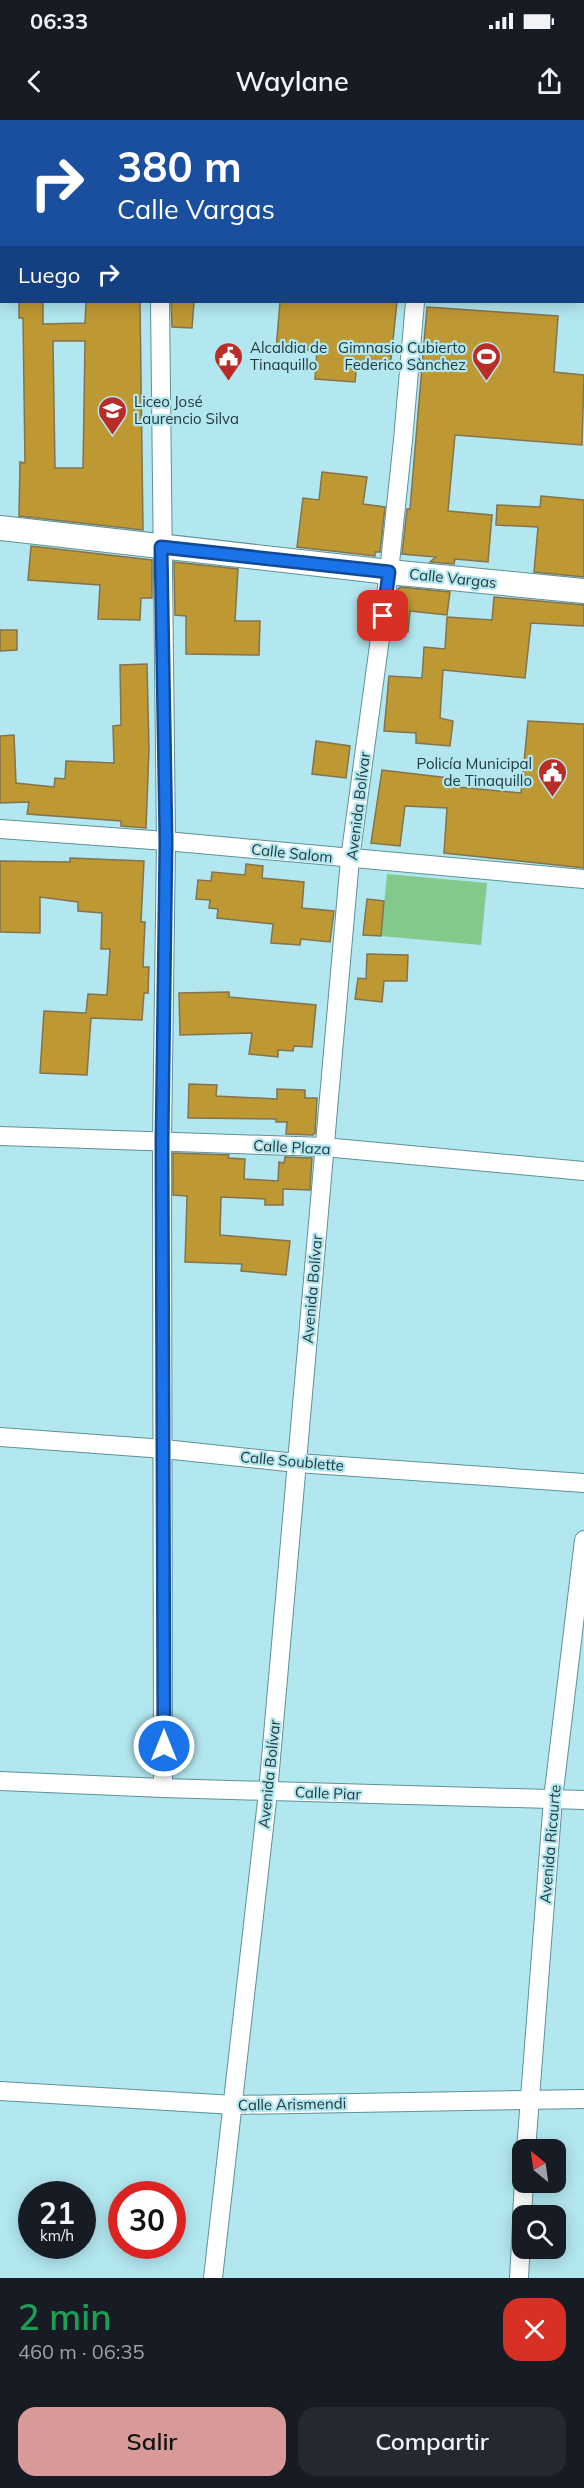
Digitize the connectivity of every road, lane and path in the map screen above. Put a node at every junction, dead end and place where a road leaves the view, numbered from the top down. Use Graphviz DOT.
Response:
graph roads {
  1 [pos="160,303"];
  2 [pos="415,303"];
  3 [pos="0,528"];
  4 [pos="161,547"];
  5 [pos="389,572"];
  6 [pos="584,591"];
  7 [pos="0,829"];
  8 [pos="166,841"];
  9 [pos="350,859"];
  10 [pos="584,879"];
  11 [pos="0,1136"];
  12 [pos="162,1142"];
  13 [pos="324,1148"];
  14 [pos="584,1171"];
  15 [pos="0,1437"];
  16 [pos="164,1449"];
  17 [pos="297,1463"];
  18 [pos="584,1483"];
  19 [pos="584,1540"];
  20 [pos="0,1781"];
  21 [pos="164,1788"];
  22 [pos="268,1792"];
  23 [pos="553,1799"];
  24 [pos="584,1800"];
  25 [pos="0,2091"];
  26 [pos="584,2099"];
  27 [pos="529,2100"];
  28 [pos="234,2105"];
  29 [pos="527,2139"];
  30 [pos="520,2259"];
  31 [pos="213,2278"];
  32 [pos="519,2278"];
  1 -- 4 [label="street"];
  2 -- 5 [label="street, Avenida Bolívar"];
  3 -- 4 [label="street, Calle Vargas"];
  4 -- 5 [label="street, Calle Vargas"];
  4 -- 8 [label="street"];
  5 -- 6 [label="street, Calle Vargas"];
  5 -- 9 [label="street, Avenida Bolívar"];
  7 -- 8 [label="street, Calle Salom"];
  8 -- 9 [label="street, Calle Salom"];
  8 -- 12 [label="street"];
  9 -- 10 [label="street, Calle Salom"];
  9 -- 13 [label="street, Avenida Bolívar"];
  11 -- 12 [label="street, Calle Plaza"];
  12 -- 13 [label="street, Calle Plaza"];
  12 -- 16 [label="street"];
  13 -- 14 [label="street, Calle Plaza"];
  13 -- 17 [label="street, Avenida Bolívar"];
  15 -- 16 [label="street, Calle Soublette"];
  16 -- 17 [label="street, Calle Soublette"];
  16 -- 21 [label="street"];
  17 -- 18 [label="street, Calle Soublette"];
  17 -- 22 [label="street, Avenida Bolívar"];
  19 -- 23 [label="street, Avenida Ricaurte"];
  20 -- 21 [label="street, Calle Piar"];
  21 -- 22 [label="street, Calle Piar"];
  22 -- 23 [label="street, Calle Piar"];
  22 -- 28 [label="street, Avenida Bolívar"];
  23 -- 24 [label="street, Calle Piar"];
  23 -- 27 [label="street, Avenida Ricaurte"];
  25 -- 28 [label="street, Calle Arismendi"];
  26 -- 27 [label="street, Calle Arismendi"];
  27 -- 28 [label="street, Calle Arismendi"];
  27 -- 29 [label="street, Avenida Ricaurte"];
  28 -- 31 [label="street, Avenida Bolívar"];
  30 -- 32 [label="street"];
}
